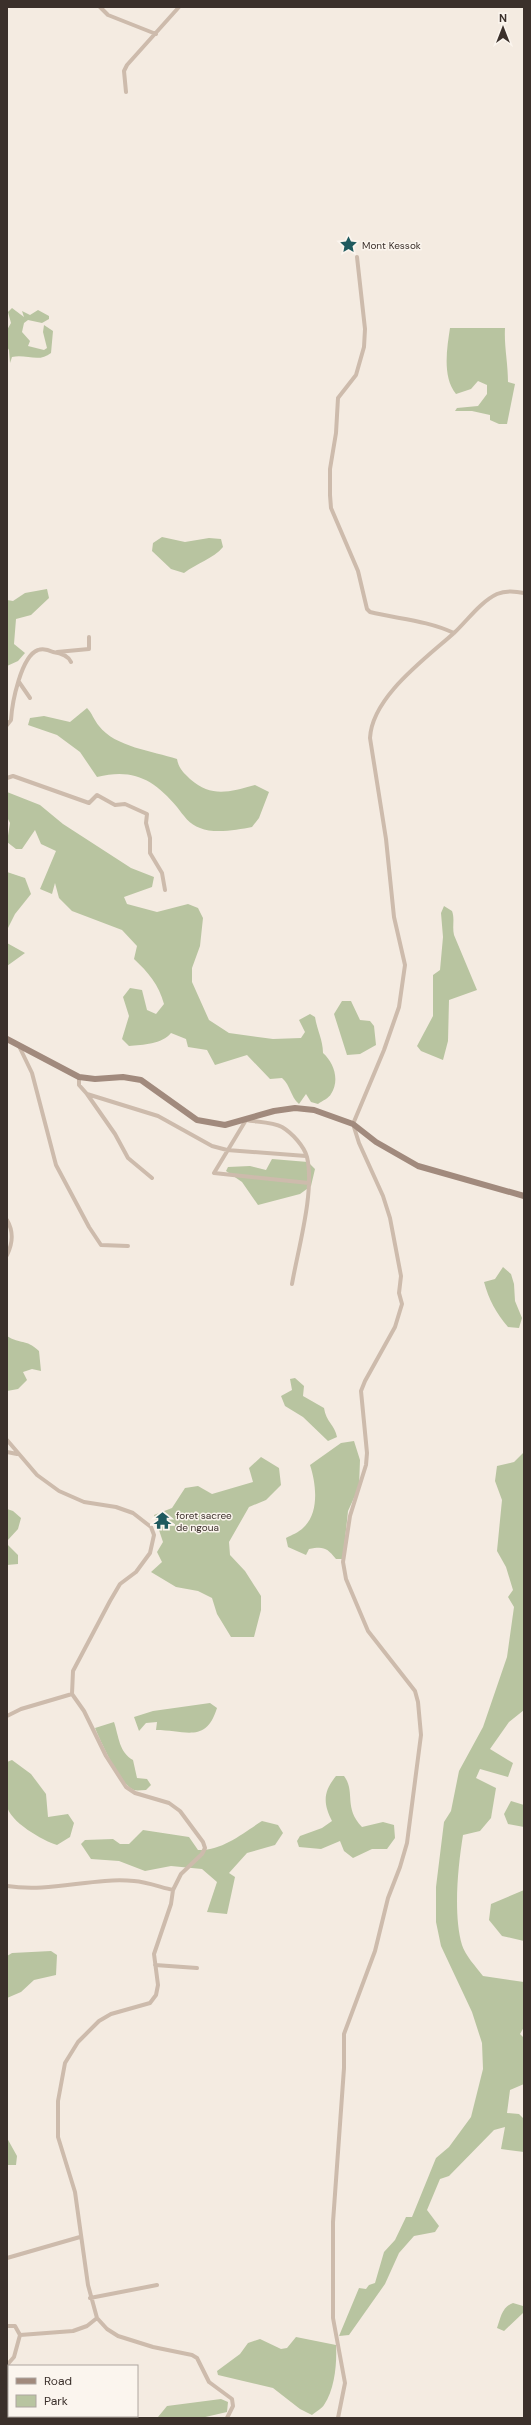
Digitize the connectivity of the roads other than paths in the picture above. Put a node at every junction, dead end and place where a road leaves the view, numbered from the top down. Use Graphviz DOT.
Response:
graph roads {
  1 [pos="100,7"];
  2 [pos="179,7"];
  3 [pos="156,34"];
  4 [pos="126,92"];
  5 [pos="357,257"];
  6 [pos="524,592"];
  7 [pos="454,633"];
  8 [pos="89,637"];
  9 [pos="55,652"];
  10 [pos="71,662"];
  11 [pos="19,682"];
  12 [pos="30,698"];
  13 [pos="7,725"];
  14 [pos="7,778"];
  15 [pos="165,890"];
  16 [pos="7,1039"];
  17 [pos="18,1044"];
  18 [pos="79,1077"];
  19 [pos="87,1094"];
  20 [pos="246,1120"];
  21 [pos="353,1124"];
  22 [pos="228,1150"];
  23 [pos="306,1156"];
  24 [pos="152,1178"];
  25 [pos="309,1183"];
  26 [pos="524,1196"];
  27 [pos="7,1220"];
  28 [pos="128,1246"];
  29 [pos="7,1255"];
  30 [pos="292,1284"];
  31 [pos="7,1440"];
  32 [pos="7,1452"];
  33 [pos="17,1454"];
  34 [pos="72,1694"];
  35 [pos="7,1716"];
  36 [pos="7,1886"];
  37 [pos="173,1890"];
  38 [pos="155,1965"];
  39 [pos="197,1968"];
  40 [pos="80,2237"];
  41 [pos="7,2258"];
  42 [pos="157,2285"];
  43 [pos="90,2298"];
  44 [pos="97,2318"];
  45 [pos="7,2326"];
  46 [pos="20,2334"];
  47 [pos="7,2365"];
  48 [pos="227,2418"];
  49 [pos="338,2418"];
  1 -- 3 [label="street"];
  2 -- 3 [label="street"];
  3 -- 4 [label="street"];
  5 -- 7 [label="street"];
  6 -- 7 [label="street"];
  7 -- 21 [label="street"];
  8 -- 9 [label="street"];
  9 -- 10 [label="street"];
  9 -- 11 [label="street"];
  11 -- 12 [label="street"];
  11 -- 13 [label="street"];
  14 -- 15 [label="street"];
  16 -- 17 [label="main road"];
  17 -- 18 [label="main road"];
  17 -- 28 [label="street"];
  18 -- 19 [label="street"];
  18 -- 20 [label="main road"];
  19 -- 22 [label="street"];
  19 -- 24 [label="street"];
  20 -- 21 [label="main road"];
  20 -- 22 [label="street"];
  20 -- 23 [label="street"];
  21 -- 26 [label="main road"];
  21 -- 49 [label="street"];
  22 -- 23 [label="street"];
  22 -- 25 [label="street"];
  23 -- 25 [label="street"];
  25 -- 30 [label="street"];
  27 -- 29 [label="street"];
  31 -- 33 [label="street"];
  32 -- 33 [label="street"];
  33 -- 34 [label="street"];
  34 -- 35 [label="street"];
  34 -- 37 [label="street"];
  36 -- 37 [label="street"];
  37 -- 38 [label="street"];
  38 -- 39 [label="street"];
  38 -- 40 [label="street"];
  40 -- 41 [label="street"];
  40 -- 43 [label="street"];
  42 -- 43 [label="street"];
  43 -- 44 [label="street"];
  44 -- 46 [label="street"];
  44 -- 48 [label="street"];
  45 -- 46 [label="street"];
  46 -- 47 [label="street"];
}
